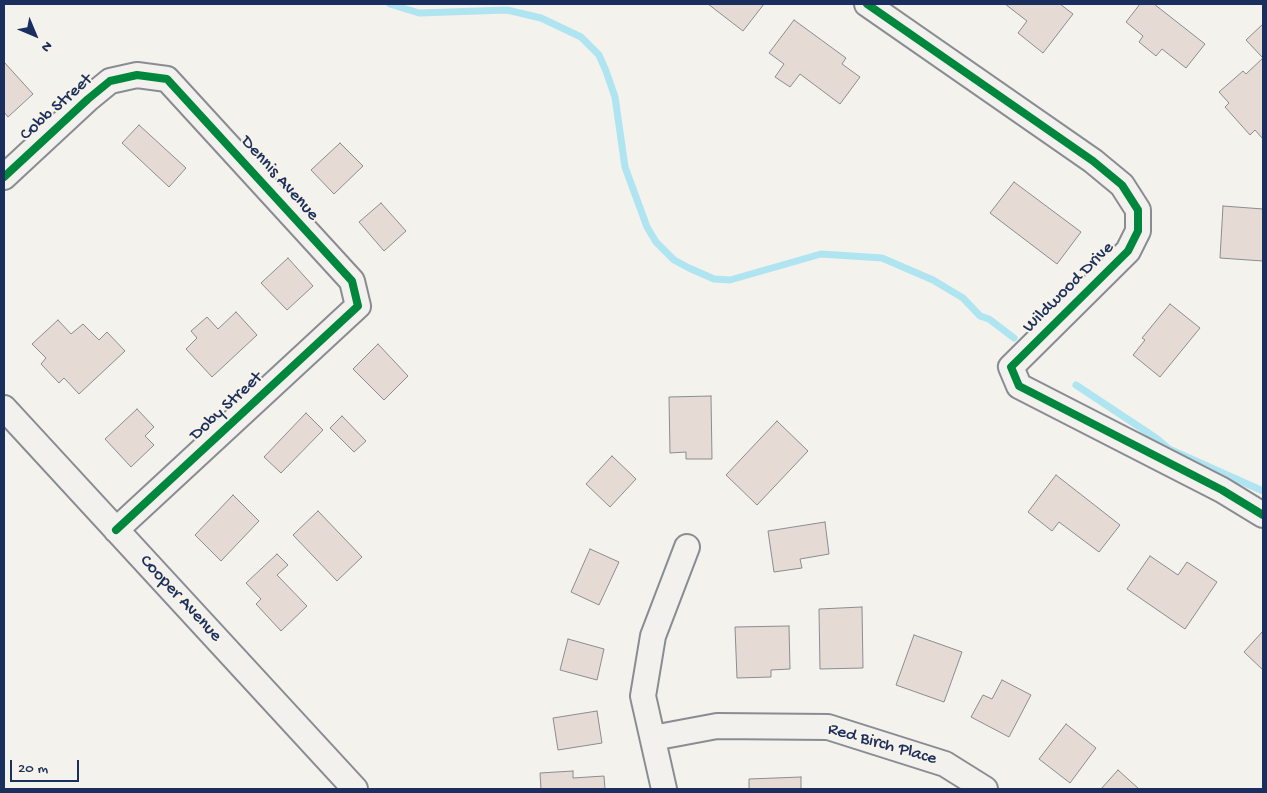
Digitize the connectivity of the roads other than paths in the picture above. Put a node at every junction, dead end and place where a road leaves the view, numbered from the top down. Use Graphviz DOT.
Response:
graph roads {
  1 [pos="871,5"];
  2 [pos="167,79"];
  3 [pos="4,177"];
  4 [pos="358,306"];
  5 [pos="4,408"];
  6 [pos="1263,515"];
  7 [pos="116,530"];
  8 [pos="687,547"];
  9 [pos="652,738"];
  10 [pos="355,789"];
  11 [pos="664,789"];
  12 [pos="985,789"];
  1 -- 6 [label="street, Wildwood Drive"];
  2 -- 3 [label="street, Cobb Street"];
  2 -- 4 [label="street, Dennis Avenue"];
  4 -- 7 [label="street, Doby Street"];
  5 -- 7 [label="street, Cooper Avenue"];
  7 -- 10 [label="street, Cooper Avenue"];
  8 -- 9 [label="street"];
  9 -- 11 [label="street"];
  9 -- 12 [label="street, Red Birch Place"];
}
